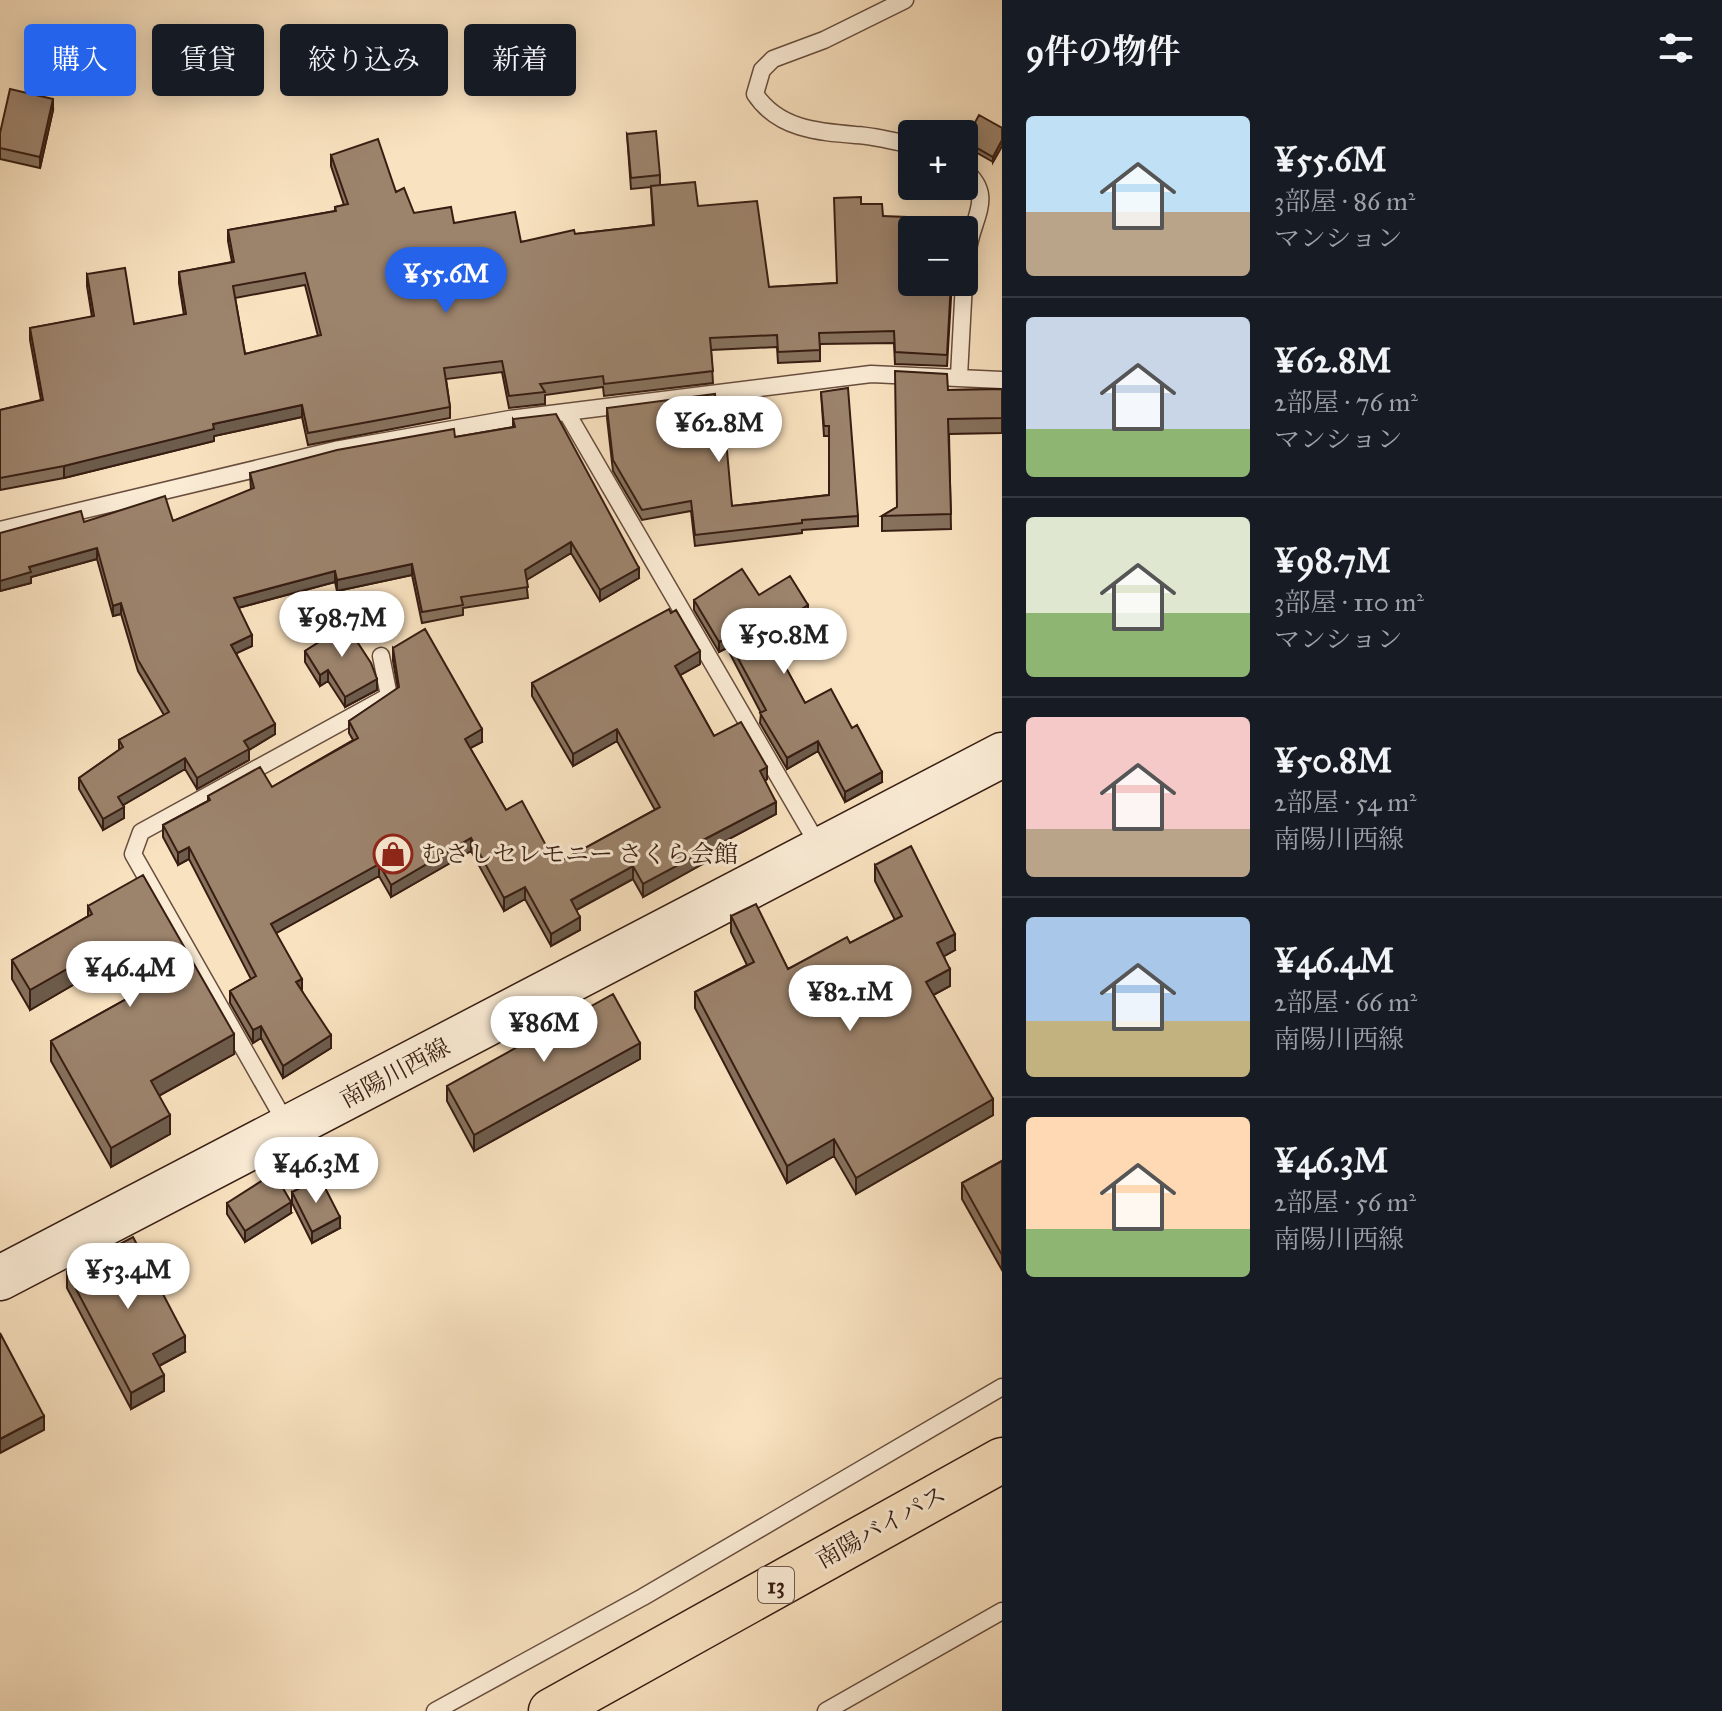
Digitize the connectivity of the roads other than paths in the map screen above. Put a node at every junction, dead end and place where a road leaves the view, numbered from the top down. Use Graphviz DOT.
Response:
graph roads {
  1 [pos="905,0"];
  2 [pos="898,142"];
  3 [pos="978,188"];
  4 [pos="978,224"];
  5 [pos="963,296"];
  6 [pos="959,376"];
  7 [pos="1002,380"];
  8 [pos="567,413"];
  9 [pos="0,530"];
  10 [pos="381,656"];
  11 [pos="1002,755"];
  12 [pos="822,851"];
  13 [pos="289,1128"];
  14 [pos="0,1278"];
  15 [pos="1002,1387"];
  16 [pos="1002,1460"];
  17 [pos="1002,1611"];
  18 [pos="435,1711"];
  19 [pos="551,1711"];
  20 [pos="826,1711"];
  1 -- 2 [label="lane"];
  3 -- 4 [label="lane"];
  5 -- 6 [label="lane"];
  6 -- 7 [label="lane"];
  6 -- 8 [label="lane"];
  8 -- 9 [label="lane"];
  8 -- 12 [label="lane"];
  10 -- 13 [label="lane"];
  11 -- 12 [label="main road, 南陽川西線"];
  12 -- 13 [label="main road, 南陽川西線"];
  13 -- 14 [label="main road, 南陽川西線"];
  15 -- 18 [label="lane"];
  16 -- 19 [label="highway, 南陽バイパス / 13"];
  17 -- 20 [label="lane"];
}
